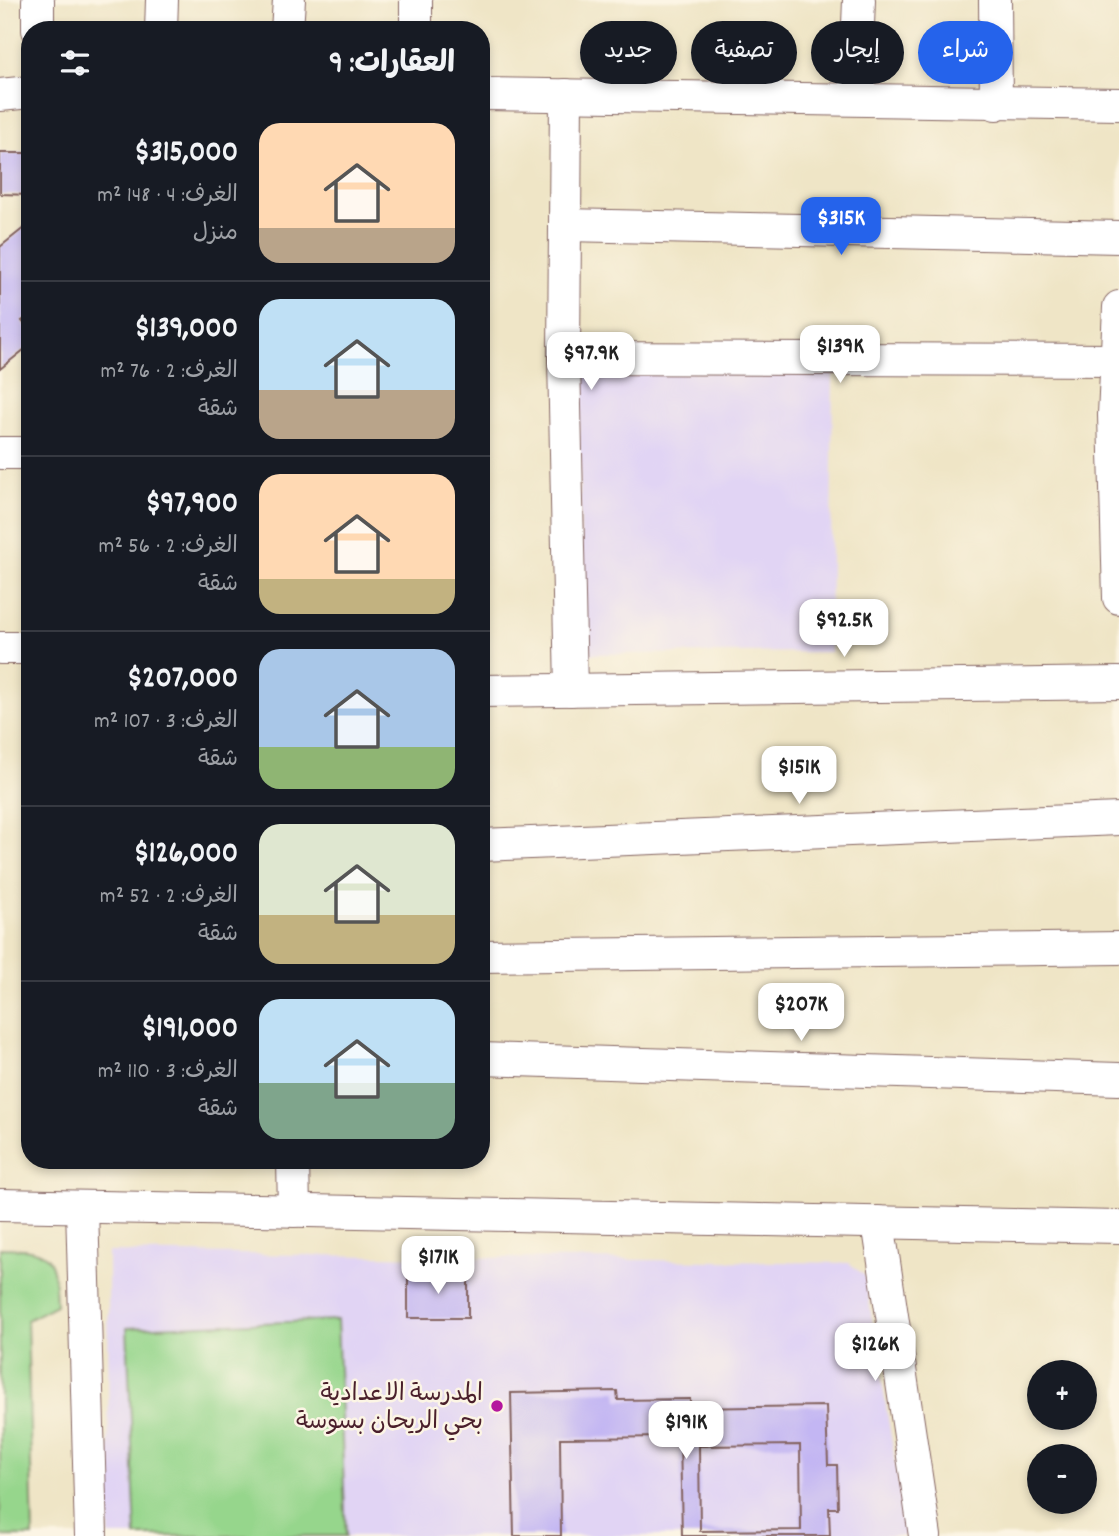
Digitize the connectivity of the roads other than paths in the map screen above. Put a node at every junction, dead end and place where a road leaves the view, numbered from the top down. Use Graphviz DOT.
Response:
graph roads {
  1 [pos="38,0"];
  2 [pos="162,0"];
  3 [pos="289,0"];
  4 [pos="416,0"];
  5 [pos="859,0"];
  6 [pos="995,0"];
  7 [pos="38,21"];
  8 [pos="162,21"];
  9 [pos="288,21"];
  10 [pos="416,21"];
  11 [pos="21,93"];
  12 [pos="490,94"];
  13 [pos="0,95"];
  14 [pos="566,95"];
  15 [pos="855,99"];
  16 [pos="996,104"];
  17 [pos="1119,104"];
  18 [pos="565,225"];
  19 [pos="1119,237"];
  20 [pos="1119,307"];
  21 [pos="564,358"];
  22 [pos="1116,360"];
  23 [pos="1116,415"];
  24 [pos="0,453"];
  25 [pos="21,453"];
  26 [pos="1118,532"];
  27 [pos="1119,598"];
  28 [pos="21,648"];
  29 [pos="0,649"];
  30 [pos="1119,683"];
  31 [pos="571,690"];
  32 [pos="490,691"];
  33 [pos="1119,819"];
  34 [pos="490,845"];
  35 [pos="1119,948"];
  36 [pos="490,956"];
  37 [pos="490,1059"];
  38 [pos="1119,1079"];
  39 [pos="293,1169"];
  40 [pos="0,1205"];
  41 [pos="82,1207"];
  42 [pos="294,1211"];
  43 [pos="878,1222"];
  44 [pos="1119,1228"];
  45 [pos="91,1536"];
  46 [pos="925,1536"];
  1 -- 7 [label="street"];
  2 -- 8 [label="street"];
  3 -- 9 [label="street"];
  4 -- 10 [label="street"];
  5 -- 15 [label="street"];
  6 -- 16 [label="street"];
  11 -- 13 [label="street"];
  12 -- 14 [label="street"];
  14 -- 15 [label="street"];
  14 -- 18 [label="street"];
  15 -- 16 [label="street"];
  16 -- 17 [label="street"];
  18 -- 19 [label="street"];
  18 -- 21 [label="street"];
  20 -- 22 [label="street"];
  21 -- 22 [label="street"];
  21 -- 31 [label="street"];
  22 -- 23 [label="street"];
  23 -- 26 [label="street"];
  24 -- 25 [label="street"];
  26 -- 27 [label="street"];
  28 -- 29 [label="street"];
  30 -- 31 [label="street"];
  31 -- 32 [label="street"];
  33 -- 34 [label="street"];
  35 -- 36 [label="street"];
  37 -- 38 [label="street"];
  39 -- 42 [label="street"];
  40 -- 41 [label="street"];
  41 -- 42 [label="street"];
  41 -- 45 [label="street"];
  42 -- 43 [label="street"];
  43 -- 44 [label="street"];
  43 -- 46 [label="street"];
}
